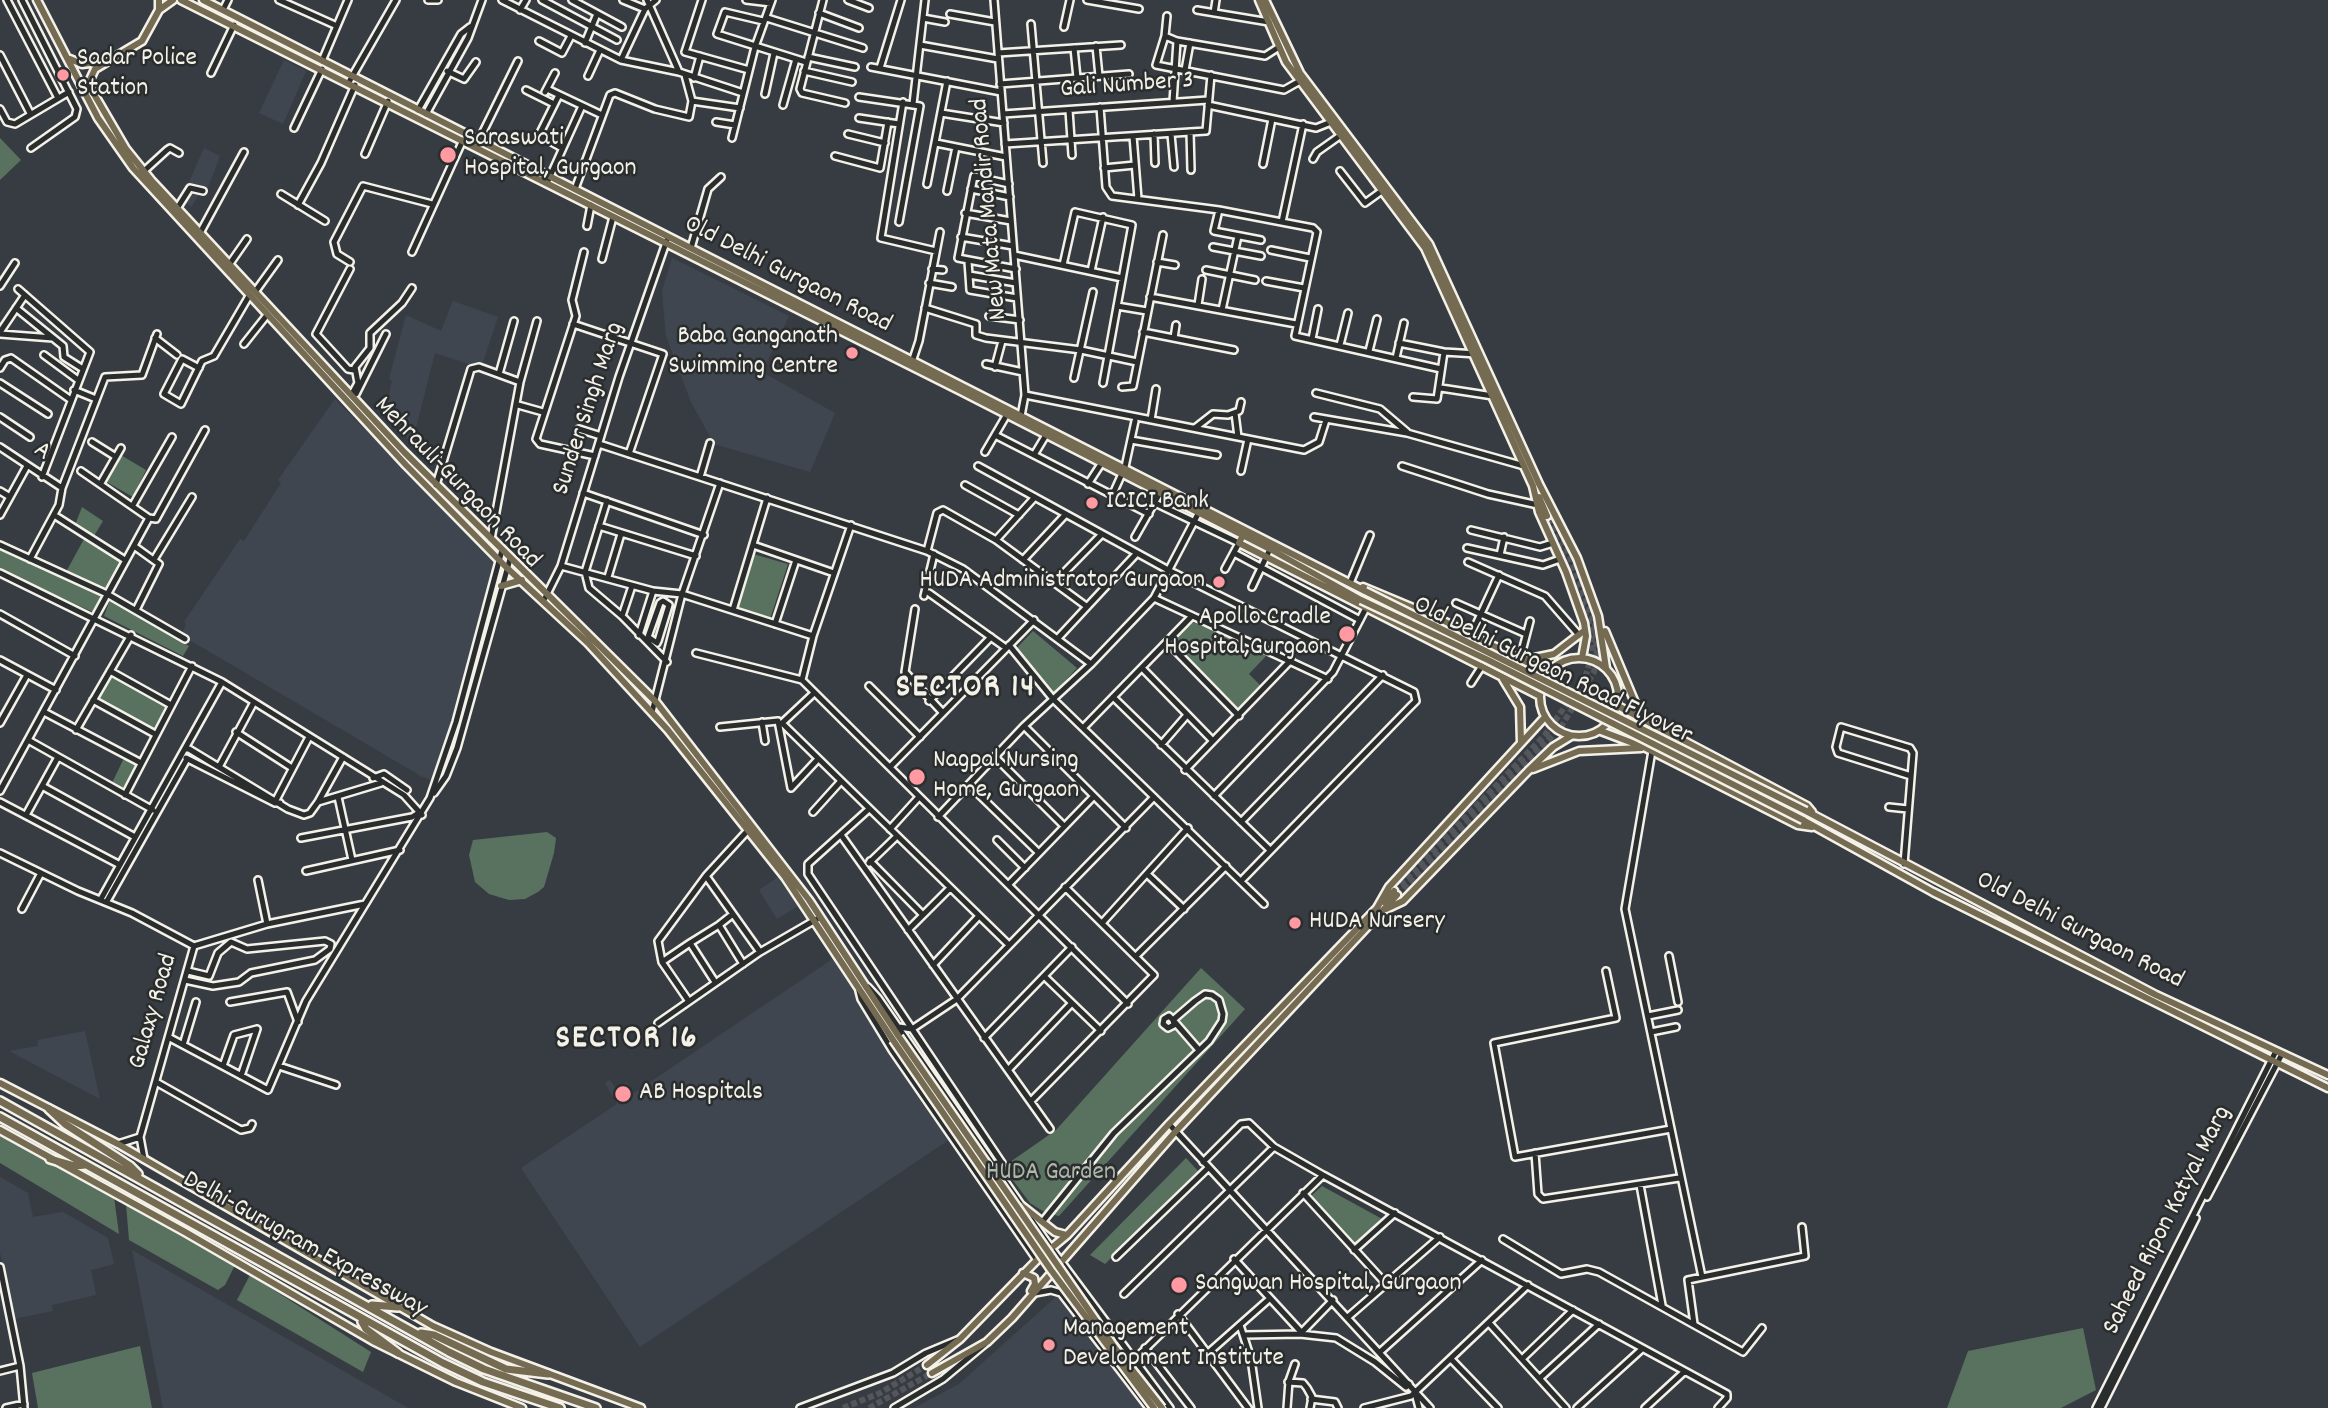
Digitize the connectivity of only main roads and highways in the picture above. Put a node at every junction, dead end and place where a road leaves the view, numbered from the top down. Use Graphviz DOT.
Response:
graph roads {
  1 [pos="37,0"];
  2 [pos="159,0"];
  3 [pos="173,0"];
  4 [pos="181,0"];
  5 [pos="203,0"];
  6 [pos="1259,0"];
  7 [pos="1265,0"];
  8 [pos="159,10"];
  9 [pos="239,25"];
  10 [pos="70,59"];
  11 [pos="106,61"];
  12 [pos="352,81"];
  13 [pos="549,180"];
  14 [pos="666,240"];
  15 [pos="234,275"];
  16 [pos="252,294"];
  17 [pos="809,312"];
  18 [pos="1477,354"];
  19 [pos="968,392"];
  20 [pos="353,399"];
  21 [pos="1124,470"];
  22 [pos="1536,485"];
  23 [pos="1550,515"];
  24 [pos="1245,533"];
  25 [pos="1270,549"];
  26 [pos="522,580"];
  27 [pos="1352,584"];
  28 [pos="501,586"];
  29 [pos="546,597"];
  30 [pos="1598,616"];
  31 [pos="1582,632"];
  32 [pos="1582,658"];
  33 [pos="1522,660"];
  34 [pos="1606,668"];
  35 [pos="1548,673"];
  36 [pos="1498,674"];
  37 [pos="1540,696"];
  38 [pos="1618,706"];
  39 [pos="1545,718"];
  40 [pos="1643,720"];
  41 [pos="1601,731"];
  42 [pos="1571,736"];
  43 [pos="1520,745"];
  44 [pos="1649,750"];
  45 [pos="1528,771"];
  46 [pos="1815,816"];
  47 [pos="751,828"];
  48 [pos="1818,828"];
  49 [pos="1396,893"];
  50 [pos="1379,910"];
  51 [pos="896,1039"];
  52 [pos="2328,1075"];
  53 [pos="0,1083"];
  54 [pos="2328,1088"];
  55 [pos="0,1101"];
  56 [pos="49,1108"];
  57 [pos="0,1117"];
  58 [pos="0,1130"];
  59 [pos="50,1159"];
  60 [pos="86,1165"];
  61 [pos="141,1179"];
  62 [pos="1022,1206"];
  63 [pos="1067,1235"];
  64 [pos="1023,1273"];
  65 [pos="368,1305"];
  66 [pos="398,1307"];
  67 [pos="1012,1318"];
  68 [pos="361,1320"];
  69 [pos="416,1332"];
  70 [pos="398,1353"];
  71 [pos="927,1365"];
  72 [pos="932,1373"];
  73 [pos="548,1374"];
  74 [pos="628,1407"];
  75 [pos="522,1408"];
  76 [pos="560,1408"];
  77 [pos="596,1408"];
  78 [pos="641,1408"];
  79 [pos="1152,1408"];
  80 [pos="1162,1408"];
  1 -- 10 [label="main road, Mehrauli-Gurgaon Road"];
  2 -- 8 [label="main road"];
  3 -- 8 [label="main road"];
  4 -- 9 [label="main road, Old Delhi Gurgaon Road"];
  5 -- 9 [label="main road, Old Delhi Gurgaon Road"];
  6 -- 18 [label="main road"];
  7 -- 18 [label="main road"];
  8 -- 11 [label="main road"];
  9 -- 12 [label="main road, Old Delhi Gurgaon Road"];
  10 -- 11 [label="main road"];
  10 -- 15 [label="main road, Mehrauli-Gurgaon Road"];
  11 -- 15 [label="main road, Mehrauli-Gurgaon Road"];
  12 -- 13 [label="main road, Old Delhi Gurgaon Road"];
  12 -- 13 [label="main road, Old Delhi Gurgaon Road"];
  13 -- 14 [label="main road, Old Delhi Gurgaon Road"];
  13 -- 14 [label="main road, Old Delhi Gurgaon Road"];
  14 -- 17 [label="main road, Old Delhi Gurgaon Road"];
  14 -- 17 [label="main road, Old Delhi Gurgaon Road"];
  15 -- 16 [label="main road, Mehrauli-Gurgaon Road"];
  16 -- 20 [label="main road, Mehrauli-Gurgaon Road"];
  16 -- 20 [label="main road, Mehrauli-Gurgaon Road"];
  17 -- 19 [label="main road, Old Delhi Gurgaon Road"];
  18 -- 22 [label="main road"];
  18 -- 22 [label="main road"];
  19 -- 21 [label="main road, Old Delhi Gurgaon Road"];
  19 -- 21 [label="main road, Old Delhi Gurgaon Road"];
  20 -- 26 [label="main road, Mehrauli-Gurgaon Road"];
  20 -- 29 [label="main road, Mehrauli-Gurgaon Road"];
  21 -- 24 [label="main road, Old Delhi Gurgaon Road"];
  21 -- 24 [label="main road, Old Delhi Gurgaon Road"];
  22 -- 23 [label="main road"];
  22 -- 30 [label="main road"];
  22 -- 31 [label="main road"];
  24 -- 25 [label="main road, Old Delhi Gurgaon Road"];
  24 -- 27 [label="main road, Old Delhi Gurgaon Road"];
  24 -- 36 [label="main road"];
  25 -- 48 [label="main road, Old Delhi Gurgaon Road Flyover, bridge"];
  26 -- 28 [label="main road"];
  26 -- 29 [label="main road, Mehrauli-Gurgaon Road"];
  27 -- 33 [label="main road"];
  27 -- 46 [label="main road, Old Delhi Gurgaon Road Flyover, bridge"];
  29 -- 47 [label="main road, Mehrauli-Gurgaon Road"];
  29 -- 47 [label="main road, Mehrauli-Gurgaon Road"];
  30 -- 34 [label="main road"];
  30 -- 40 [label="main road"];
  31 -- 32 [label="main road"];
  31 -- 33 [label="main road"];
  32 -- 34 [label="main road"];
  32 -- 35 [label="main road"];
  33 -- 35 [label="main road"];
  34 -- 38 [label="main road"];
  35 -- 37 [label="main road"];
  36 -- 37 [label="main road"];
  36 -- 43 [label="main road"];
  37 -- 39 [label="main road"];
  38 -- 40 [label="main road"];
  38 -- 41 [label="main road"];
  39 -- 42 [label="main road"];
  39 -- 43 [label="main road"];
  40 -- 46 [label="main road"];
  41 -- 42 [label="main road"];
  41 -- 44 [label="main road"];
  42 -- 45 [label="main road"];
  43 -- 50 [label="main road"];
  44 -- 45 [label="main road"];
  44 -- 48 [label="main road"];
  45 -- 50 [label="main road"];
  46 -- 52 [label="main road, Old Delhi Gurgaon Road"];
  47 -- 51 [label="main road, Mehrauli-Gurgaon Road"];
  48 -- 54 [label="main road, Old Delhi Gurgaon Road"];
  49 -- 50 [label="main road"];
  50 -- 63 [label="main road"];
  50 -- 67 [label="main road"];
  51 -- 79 [label="main road, bridge"];
  51 -- 80 [label="main road, bridge"];
  53 -- 56 [label="main road"];
  55 -- 61 [label="highway, Delhi-Gurugram Expressway"];
  56 -- 61 [label="highway"];
  56 -- 66 [label="main road"];
  57 -- 60 [label="highway, Delhi-Gurugram Expressway"];
  58 -- 59 [label="main road"];
  59 -- 60 [label="highway"];
  59 -- 70 [label="main road"];
  60 -- 68 [label="highway, Delhi-Gurugram Expressway"];
  61 -- 65 [label="highway, Delhi-Gurugram Expressway"];
  62 -- 63 [label="main road"];
  63 -- 64 [label="main road"];
  64 -- 67 [label="main road"];
  64 -- 71 [label="main road"];
  65 -- 66 [label="highway"];
  65 -- 69 [label="highway, Delhi-Gurugram Expressway"];
  66 -- 73 [label="main road"];
  67 -- 72 [label="main road"];
  68 -- 70 [label="highway"];
  68 -- 76 [label="highway, Delhi-Gurugram Expressway"];
  69 -- 73 [label="highway"];
  69 -- 77 [label="highway, Delhi-Gurugram Expressway"];
  70 -- 75 [label="main road"];
  73 -- 74 [label="main road"];
  74 -- 78 [label="main road"];
}
